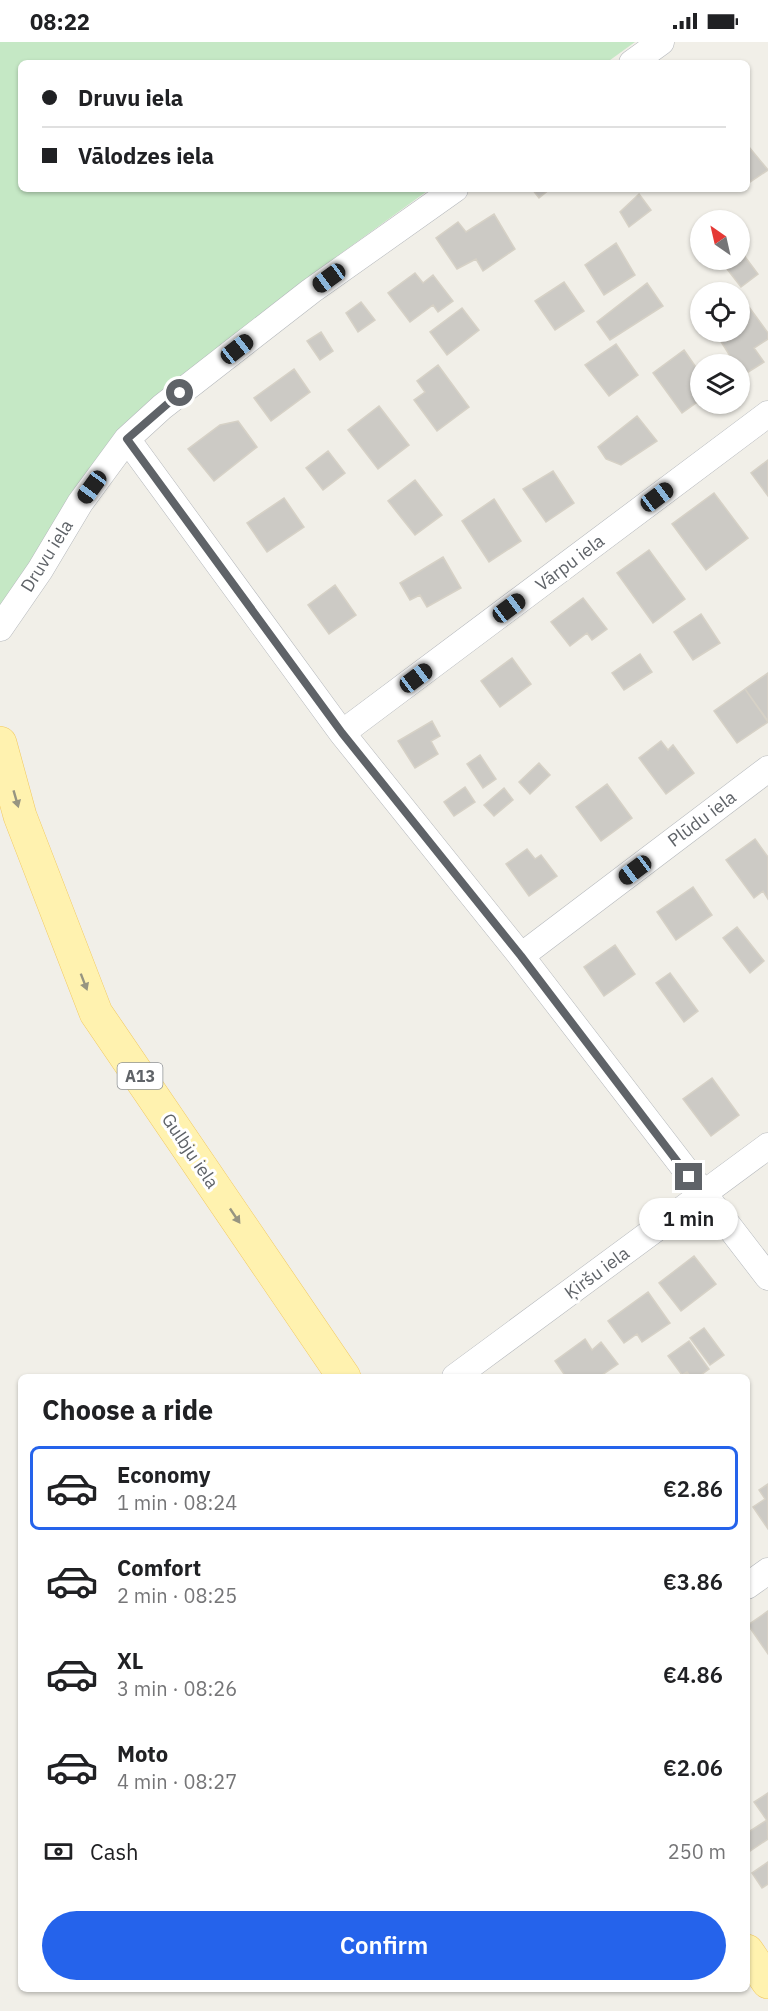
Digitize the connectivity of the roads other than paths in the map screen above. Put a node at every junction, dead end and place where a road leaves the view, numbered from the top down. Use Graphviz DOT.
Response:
graph roads {
  1 [pos="661,42"];
  2 [pos="636,60"];
  3 [pos="451,192"];
  4 [pos="768,414"];
  5 [pos="127,439"];
  6 [pos="0,628"];
  7 [pos="342,733"];
  8 [pos="0,743"];
  9 [pos="768,769"];
  10 [pos="521,956"];
  11 [pos="768,1146"];
  12 [pos="704,1196"];
  13 [pos="768,1277"];
  14 [pos="342,1374"];
  15 [pos="459,1374"];
  16 [pos="768,1571"];
  17 [pos="750,1584"];
  1 -- 2 [label="street"];
  3 -- 5 [label="street, Druvu iela"];
  4 -- 7 [label="street, Vārpu iela"];
  5 -- 6 [label="street, Druvu iela"];
  5 -- 7 [label="street"];
  7 -- 10 [label="street"];
  8 -- 14 [label="main road, Gulbju iela / A13, one-way"];
  9 -- 10 [label="street, Plūdu iela"];
  10 -- 12 [label="street"];
  11 -- 12 [label="street, Ķiršu iela"];
  12 -- 13 [label="street"];
  12 -- 15 [label="street, Ķiršu iela"];
  16 -- 17 [label="street"];
}
